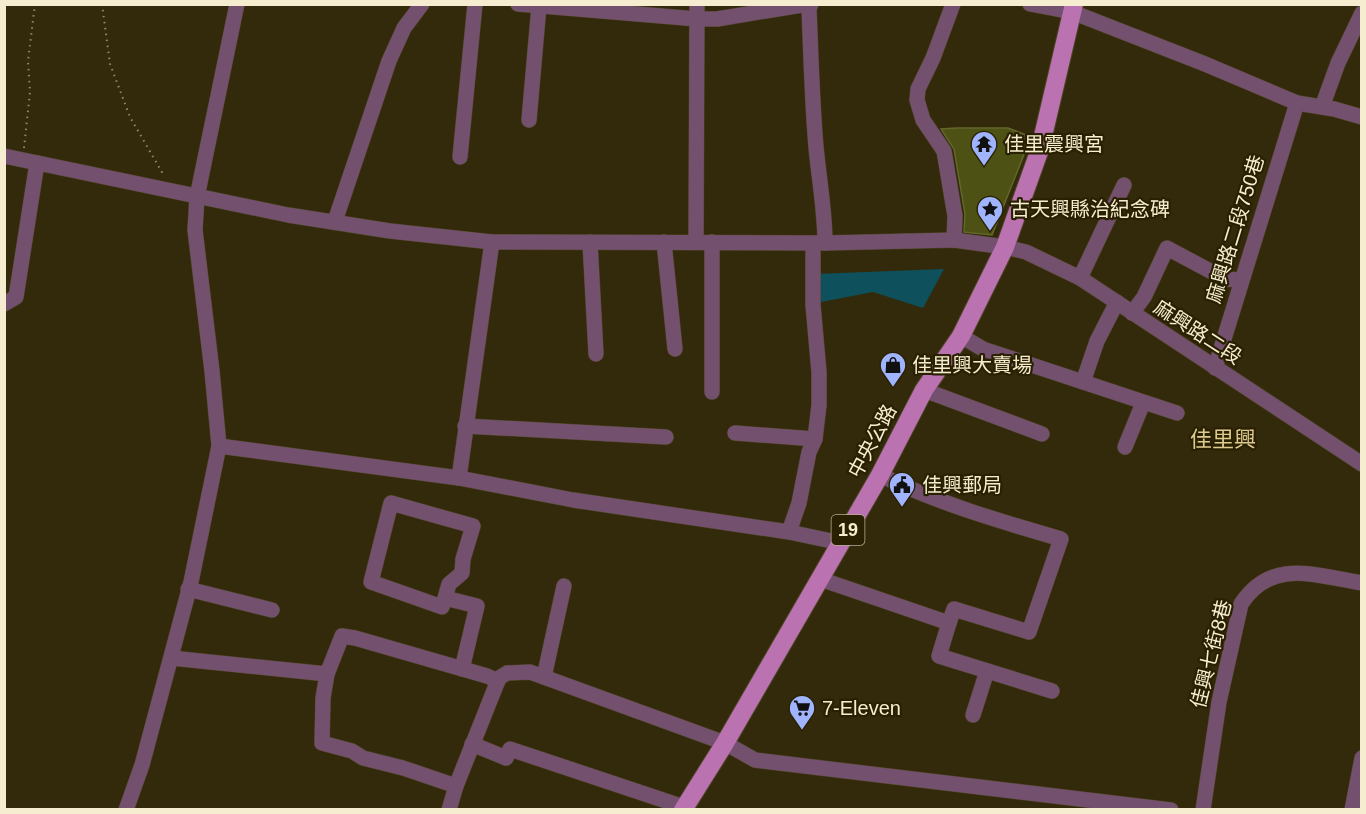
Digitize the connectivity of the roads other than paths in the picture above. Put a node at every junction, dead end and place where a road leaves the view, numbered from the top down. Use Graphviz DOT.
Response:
graph roads {
  1 [pos="237,4"];
  2 [pos="422,4"];
  3 [pos="475,4"];
  4 [pos="519,4"];
  5 [pos="810,4"];
  6 [pos="952,4"];
  7 [pos="1030,4"];
  8 [pos="539,6"];
  9 [pos="1073,8"];
  10 [pos="697,12"];
  11 [pos="1362,13"];
  12 [pos="1297,103"];
  13 [pos="1322,107"];
  14 [pos="1362,117"];
  15 [pos="529,120"];
  16 [pos="4,156"];
  17 [pos="460,157"];
  18 [pos="29,161"];
  19 [pos="1124,185"];
  20 [pos="197,196"];
  21 [pos="335,221"];
  22 [pos="954,240"];
  23 [pos="492,242"];
  24 [pos="590,242"];
  25 [pos="664,242"];
  26 [pos="704,242"];
  27 [pos="819,243"];
  28 [pos="1005,247"];
  29 [pos="1080,278"];
  30 [pos="1241,280"];
  31 [pos="1117,302"];
  32 [pos="4,304"];
  33 [pos="1132,313"];
  34 [pos="961,336"];
  35 [pos="675,349"];
  36 [pos="596,354"];
  37 [pos="1215,368"];
  38 [pos="1083,382"];
  39 [pos="924,390"];
  40 [pos="712,392"];
  41 [pos="1143,403"];
  42 [pos="1177,413"];
  43 [pos="465,426"];
  44 [pos="735,433"];
  45 [pos="1042,434"];
  46 [pos="666,438"];
  47 [pos="815,439"];
  48 [pos="219,446"];
  49 [pos="1125,447"];
  50 [pos="1362,464"];
  51 [pos="880,475"];
  52 [pos="459,478"];
  53 [pos="789,532"];
  54 [pos="841,543"];
  55 [pos="820,579"];
  56 [pos="1362,584"];
  57 [pos="564,586"];
  58 [pos="188,589"];
  59 [pos="445,598"];
  60 [pos="272,610"];
  61 [pos="949,623"];
  62 [pos="171,658"];
  63 [pos="462,669"];
  64 [pos="987,671"];
  65 [pos="327,674"];
  66 [pos="544,677"];
  67 [pos="498,681"];
  68 [pos="1052,692"];
  69 [pos="973,715"];
  70 [pos="725,743"];
  71 [pos="472,744"];
  72 [pos="1362,758"];
  73 [pos="456,786"];
  74 [pos="683,808"];
  75 [pos="126,810"];
  76 [pos="449,810"];
  77 [pos="1171,810"];
  78 [pos="1203,810"];
  79 [pos="1352,810"];
  1 -- 20 [label="street"];
  2 -- 21 [label="street"];
  3 -- 17 [label="street"];
  4 -- 8 [label="street"];
  5 -- 10 [label="street"];
  5 -- 27 [label="street"];
  6 -- 22 [label="street"];
  7 -- 9 [label="street"];
  8 -- 10 [label="street"];
  8 -- 15 [label="street"];
  9 -- 12 [label="street"];
  9 -- 28 [label="main road, 中央公路 / 19"];
  10 -- 26 [label="street"];
  11 -- 13 [label="street"];
  12 -- 13 [label="street"];
  12 -- 30 [label="street, 麻興路二段750巷"];
  13 -- 14 [label="street"];
  16 -- 18 [label="street, 麻興路二段"];
  18 -- 20 [label="street, 麻興路二段"];
  18 -- 32 [label="street"];
  19 -- 29 [label="street"];
  20 -- 21 [label="street, 麻興路二段"];
  20 -- 48 [label="street"];
  21 -- 23 [label="street, 麻興路二段"];
  22 -- 27 [label="street, 麻興路二段"];
  22 -- 28 [label="street, 麻興路二段"];
  23 -- 24 [label="street, 麻興路二段"];
  23 -- 43 [label="street"];
  24 -- 25 [label="street, 麻興路二段"];
  24 -- 36 [label="street"];
  25 -- 26 [label="street, 麻興路二段"];
  25 -- 35 [label="street"];
  26 -- 27 [label="street, 麻興路二段"];
  26 -- 40 [label="street"];
  27 -- 47 [label="street"];
  28 -- 29 [label="street, 麻興路二段"];
  28 -- 34 [label="main road, 中央公路 / 19"];
  29 -- 31 [label="street, 麻興路二段"];
  30 -- 33 [label="street"];
  30 -- 37 [label="street, 麻興路二段750巷"];
  31 -- 33 [label="street, 麻興路二段"];
  31 -- 38 [label="street"];
  33 -- 37 [label="street, 麻興路二段"];
  34 -- 38 [label="street"];
  34 -- 39 [label="main road, 中央公路 / 19"];
  37 -- 50 [label="street, 麻興路二段"];
  38 -- 41 [label="street"];
  39 -- 45 [label="street"];
  39 -- 51 [label="main road, 中央公路 / 19"];
  41 -- 42 [label="street"];
  41 -- 49 [label="street"];
  43 -- 46 [label="street"];
  43 -- 52 [label="street"];
  44 -- 47 [label="street"];
  47 -- 53 [label="street"];
  48 -- 52 [label="street"];
  48 -- 58 [label="street"];
  51 -- 54 [label="main road, 中央公路 / 19"];
  51 -- 61 [label="street"];
  52 -- 53 [label="street"];
  53 -- 54 [label="street"];
  54 -- 55 [label="main road, 中央公路 / 19"];
  55 -- 61 [label="street"];
  55 -- 70 [label="main road, 中央公路 / 19"];
  56 -- 78 [label="street, 佳興七街8巷"];
  57 -- 66 [label="street"];
  58 -- 60 [label="street"];
  58 -- 62 [label="street"];
  59 -- 59 [label="street"];
  59 -- 63 [label="street"];
  61 -- 64 [label="street"];
  62 -- 65 [label="street"];
  62 -- 75 [label="street"];
  63 -- 65 [label="street"];
  63 -- 67 [label="street"];
  64 -- 68 [label="street"];
  64 -- 69 [label="street"];
  65 -- 73 [label="street"];
  66 -- 67 [label="street"];
  66 -- 70 [label="street"];
  67 -- 71 [label="street"];
  70 -- 74 [label="main road, 中央公路 / 19"];
  70 -- 77 [label="street"];
  71 -- 73 [label="street"];
  71 -- 74 [label="street"];
  72 -- 79 [label="street"];
  73 -- 76 [label="street"];
}
